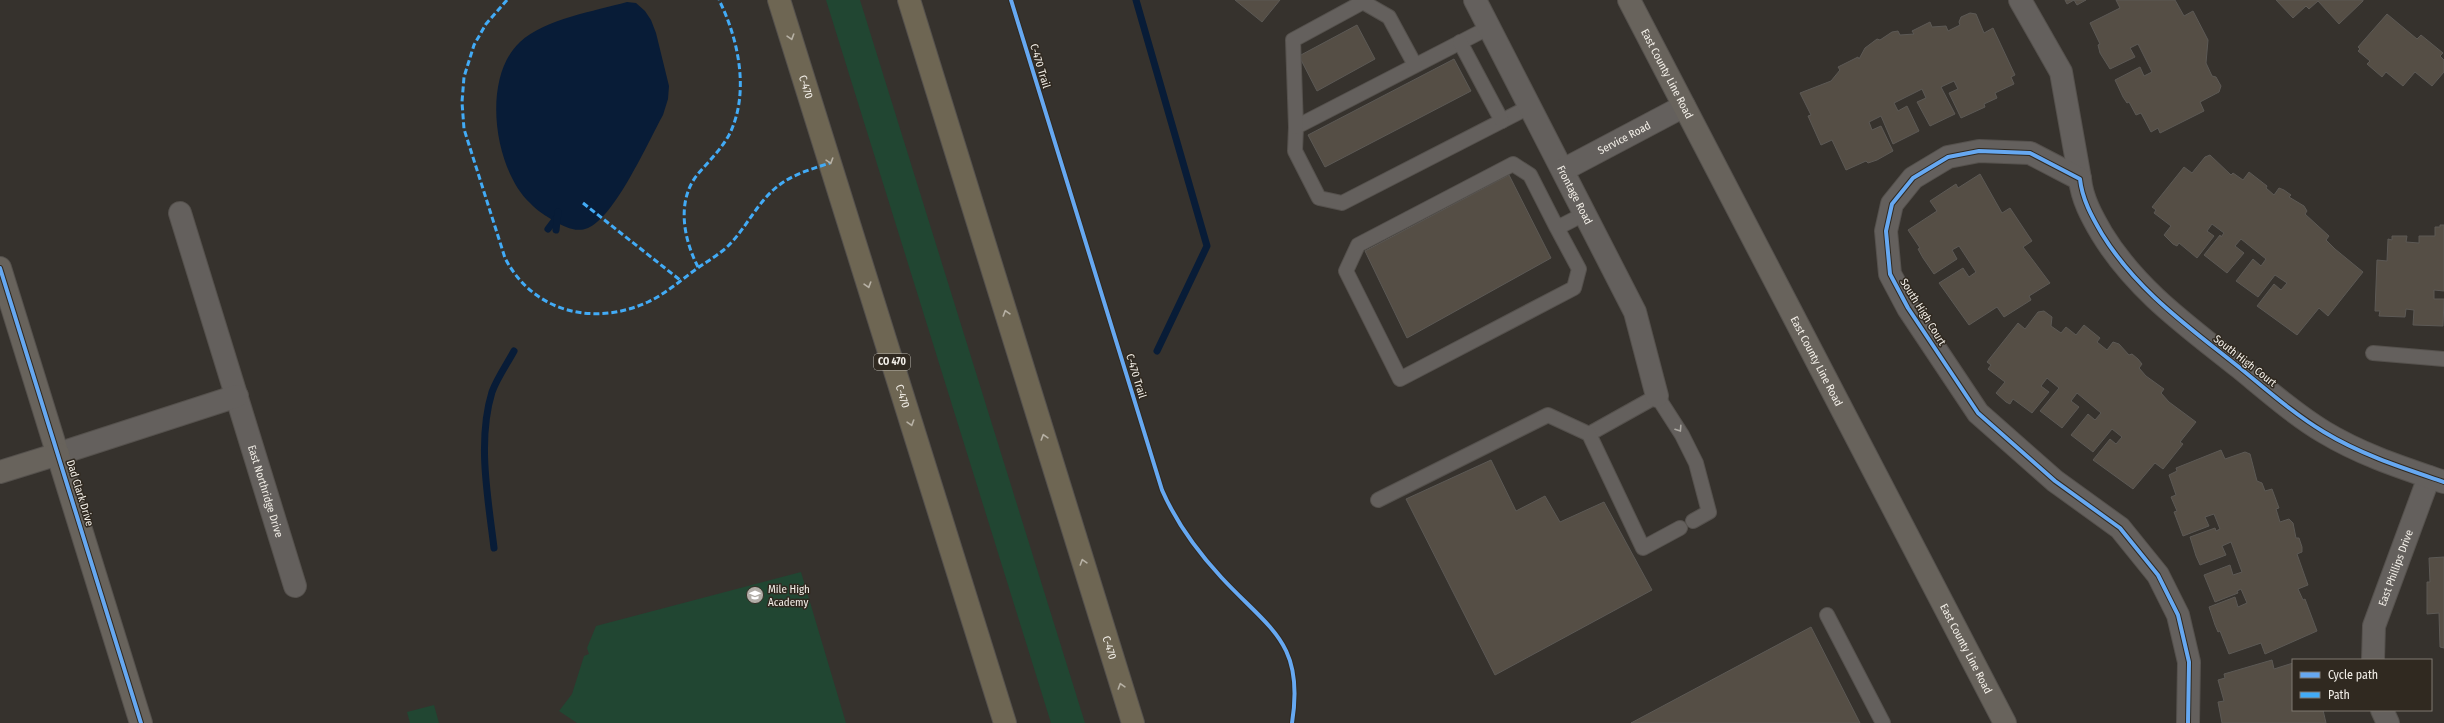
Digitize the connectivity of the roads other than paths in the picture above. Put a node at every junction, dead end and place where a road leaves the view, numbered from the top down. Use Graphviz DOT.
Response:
graph roads {
  1 [pos="780,0"];
  2 [pos="909,0"];
  3 [pos="1475,0"];
  4 [pos="1629,0"];
  5 [pos="2020,0"];
  6 [pos="1490,27"];
  7 [pos="1460,42"];
  8 [pos="1415,65"];
  9 [pos="1531,106"];
  10 [pos="1684,106"];
  11 [pos="1502,121"];
  12 [pos="1296,127"];
  13 [pos="1563,170"];
  14 [pos="2080,179"];
  15 [pos="1586,213"];
  16 [pos="180,214"];
  17 [pos="1557,228"];
  18 [pos="0,268"];
  19 [pos="2373,353"];
  20 [pos="2444,360"];
  21 [pos="237,396"];
  22 [pos="1658,396"];
  23 [pos="1589,434"];
  24 [pos="58,454"];
  25 [pos="0,472"];
  26 [pos="2436,480"];
  27 [pos="1378,500"];
  28 [pos="1693,521"];
  29 [pos="1680,528"];
  30 [pos="295,586"];
  31 [pos="1827,615"];
  32 [pos="2373,659"];
  33 [pos="2382,711"];
  34 [pos="141,723"];
  35 [pos="1005,723"];
  36 [pos="1133,723"];
  37 [pos="1883,723"];
  38 [pos="2005,723"];
  39 [pos="2188,723"];
  40 [pos="2388,723"];
  1 -- 35 [label="highway, C-470 / CO 470, one-way"];
  36 -- 2 [label="highway, C-470, one-way"];
  3 -- 6 [label="street, Frontage Road"];
  4 -- 10 [label="main road, East County Line Road"];
  5 -- 14 [label="street, South High Court"];
  6 -- 7 [label="lane"];
  6 -- 9 [label="street, Frontage Road"];
  7 -- 8 [label="lane"];
  7 -- 11 [label="lane"];
  8 -- 12 [label="lane"];
  8 -- 12 [label="lane"];
  9 -- 11 [label="lane"];
  9 -- 13 [label="street, Frontage Road"];
  10 -- 13 [label="street, Service Road"];
  10 -- 38 [label="main road, East County Line Road"];
  11 -- 12 [label="lane"];
  13 -- 15 [label="street, Frontage Road"];
  14 -- 26 [label="street, South High Court"];
  14 -- 39 [label="street, South High Court"];
  15 -- 17 [label="lane"];
  15 -- 22 [label="street, Frontage Road"];
  16 -- 21 [label="street, East Northridge Drive"];
  17 -- 17 [label="lane"];
  18 -- 24 [label="main road, Dad Clark Drive"];
  19 -- 20 [label="lane"];
  21 -- 24 [label="street"];
  21 -- 30 [label="street, East Northridge Drive"];
  22 -- 23 [label="lane"];
  22 -- 28 [label="lane, one-way"];
  23 -- 27 [label="lane"];
  23 -- 29 [label="lane"];
  24 -- 25 [label="main road"];
  24 -- 34 [label="main road, Dad Clark Drive"];
  26 -- 32 [label="street, East Phillips Drive"];
  31 -- 37 [label="lane"];
  33 -- 40 [label="street"];
}
